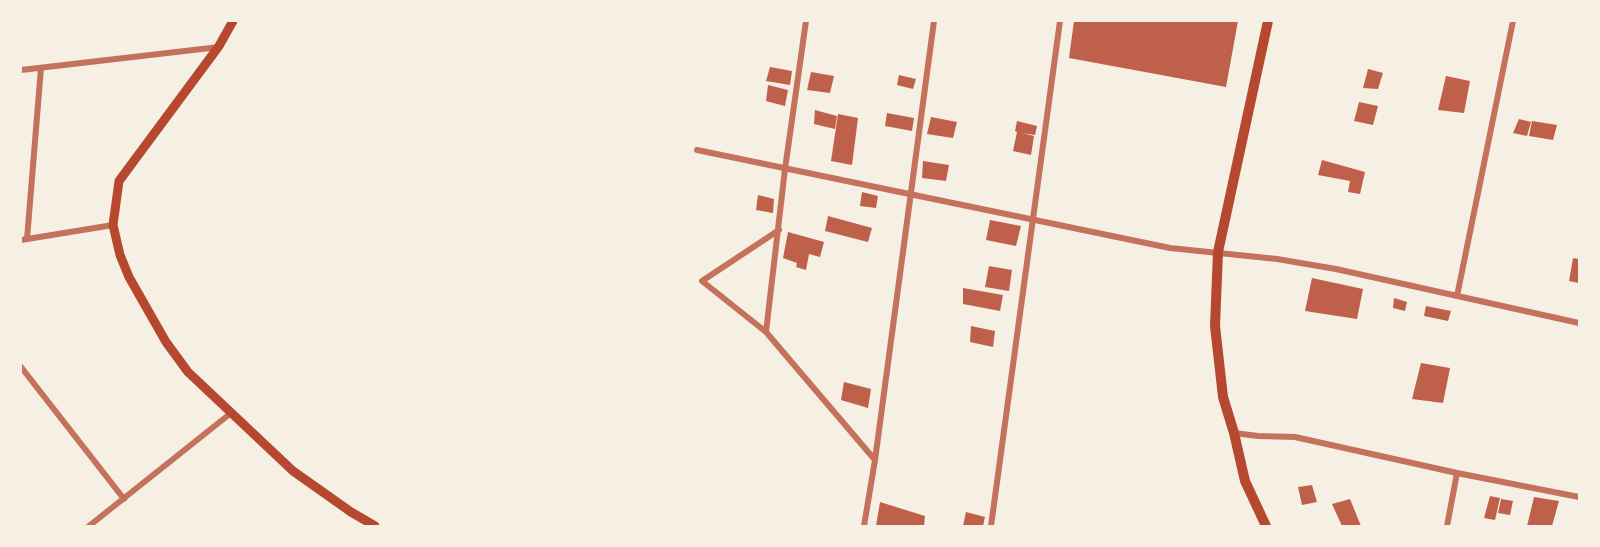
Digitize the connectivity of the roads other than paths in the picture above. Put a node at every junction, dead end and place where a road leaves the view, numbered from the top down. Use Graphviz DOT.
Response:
graph roads {
  1 [pos="233,21"];
  2 [pos="806,21"];
  3 [pos="934,21"];
  4 [pos="1060,21"];
  5 [pos="1268,21"];
  6 [pos="1513,21"];
  7 [pos="219,46"];
  8 [pos="41,68"];
  9 [pos="21,70"];
  10 [pos="697,150"];
  11 [pos="785,169"];
  12 [pos="912,194"];
  13 [pos="1034,219"];
  14 [pos="113,225"];
  15 [pos="778,230"];
  16 [pos="24,239"];
  17 [pos="1218,252"];
  18 [pos="1457,296"];
  19 [pos="1579,323"];
  20 [pos="766,332"];
  21 [pos="21,367"];
  22 [pos="231,413"];
  23 [pos="1234,433"];
  24 [pos="875,460"];
  25 [pos="1457,473"];
  26 [pos="1579,497"];
  27 [pos="124,499"];
  28 [pos="89,526"];
  29 [pos="375,526"];
  30 [pos="864,526"];
  31 [pos="990,526"];
  32 [pos="1266,526"];
  33 [pos="1447,526"];
  1 -- 7 [label="main road"];
  2 -- 11 [label="street"];
  3 -- 12 [label="street"];
  4 -- 13 [label="street"];
  5 -- 17 [label="highway"];
  6 -- 18 [label="street"];
  7 -- 8 [label="street"];
  7 -- 14 [label="main road"];
  8 -- 9 [label="street"];
  8 -- 16 [label="street"];
  10 -- 11 [label="street"];
  11 -- 12 [label="street"];
  11 -- 15 [label="street"];
  12 -- 13 [label="street"];
  12 -- 24 [label="street"];
  13 -- 17 [label="street"];
  13 -- 31 [label="street"];
  14 -- 16 [label="street"];
  14 -- 22 [label="main road"];
  15 -- 20 [label="street"];
  15 -- 20 [label="street"];
  17 -- 18 [label="street"];
  17 -- 23 [label="highway"];
  18 -- 19 [label="street"];
  20 -- 24 [label="street"];
  21 -- 27 [label="street"];
  22 -- 27 [label="street"];
  22 -- 29 [label="main road"];
  23 -- 25 [label="street"];
  23 -- 32 [label="highway"];
  24 -- 30 [label="street"];
  25 -- 26 [label="street"];
  25 -- 33 [label="street"];
  27 -- 28 [label="street"];
}
